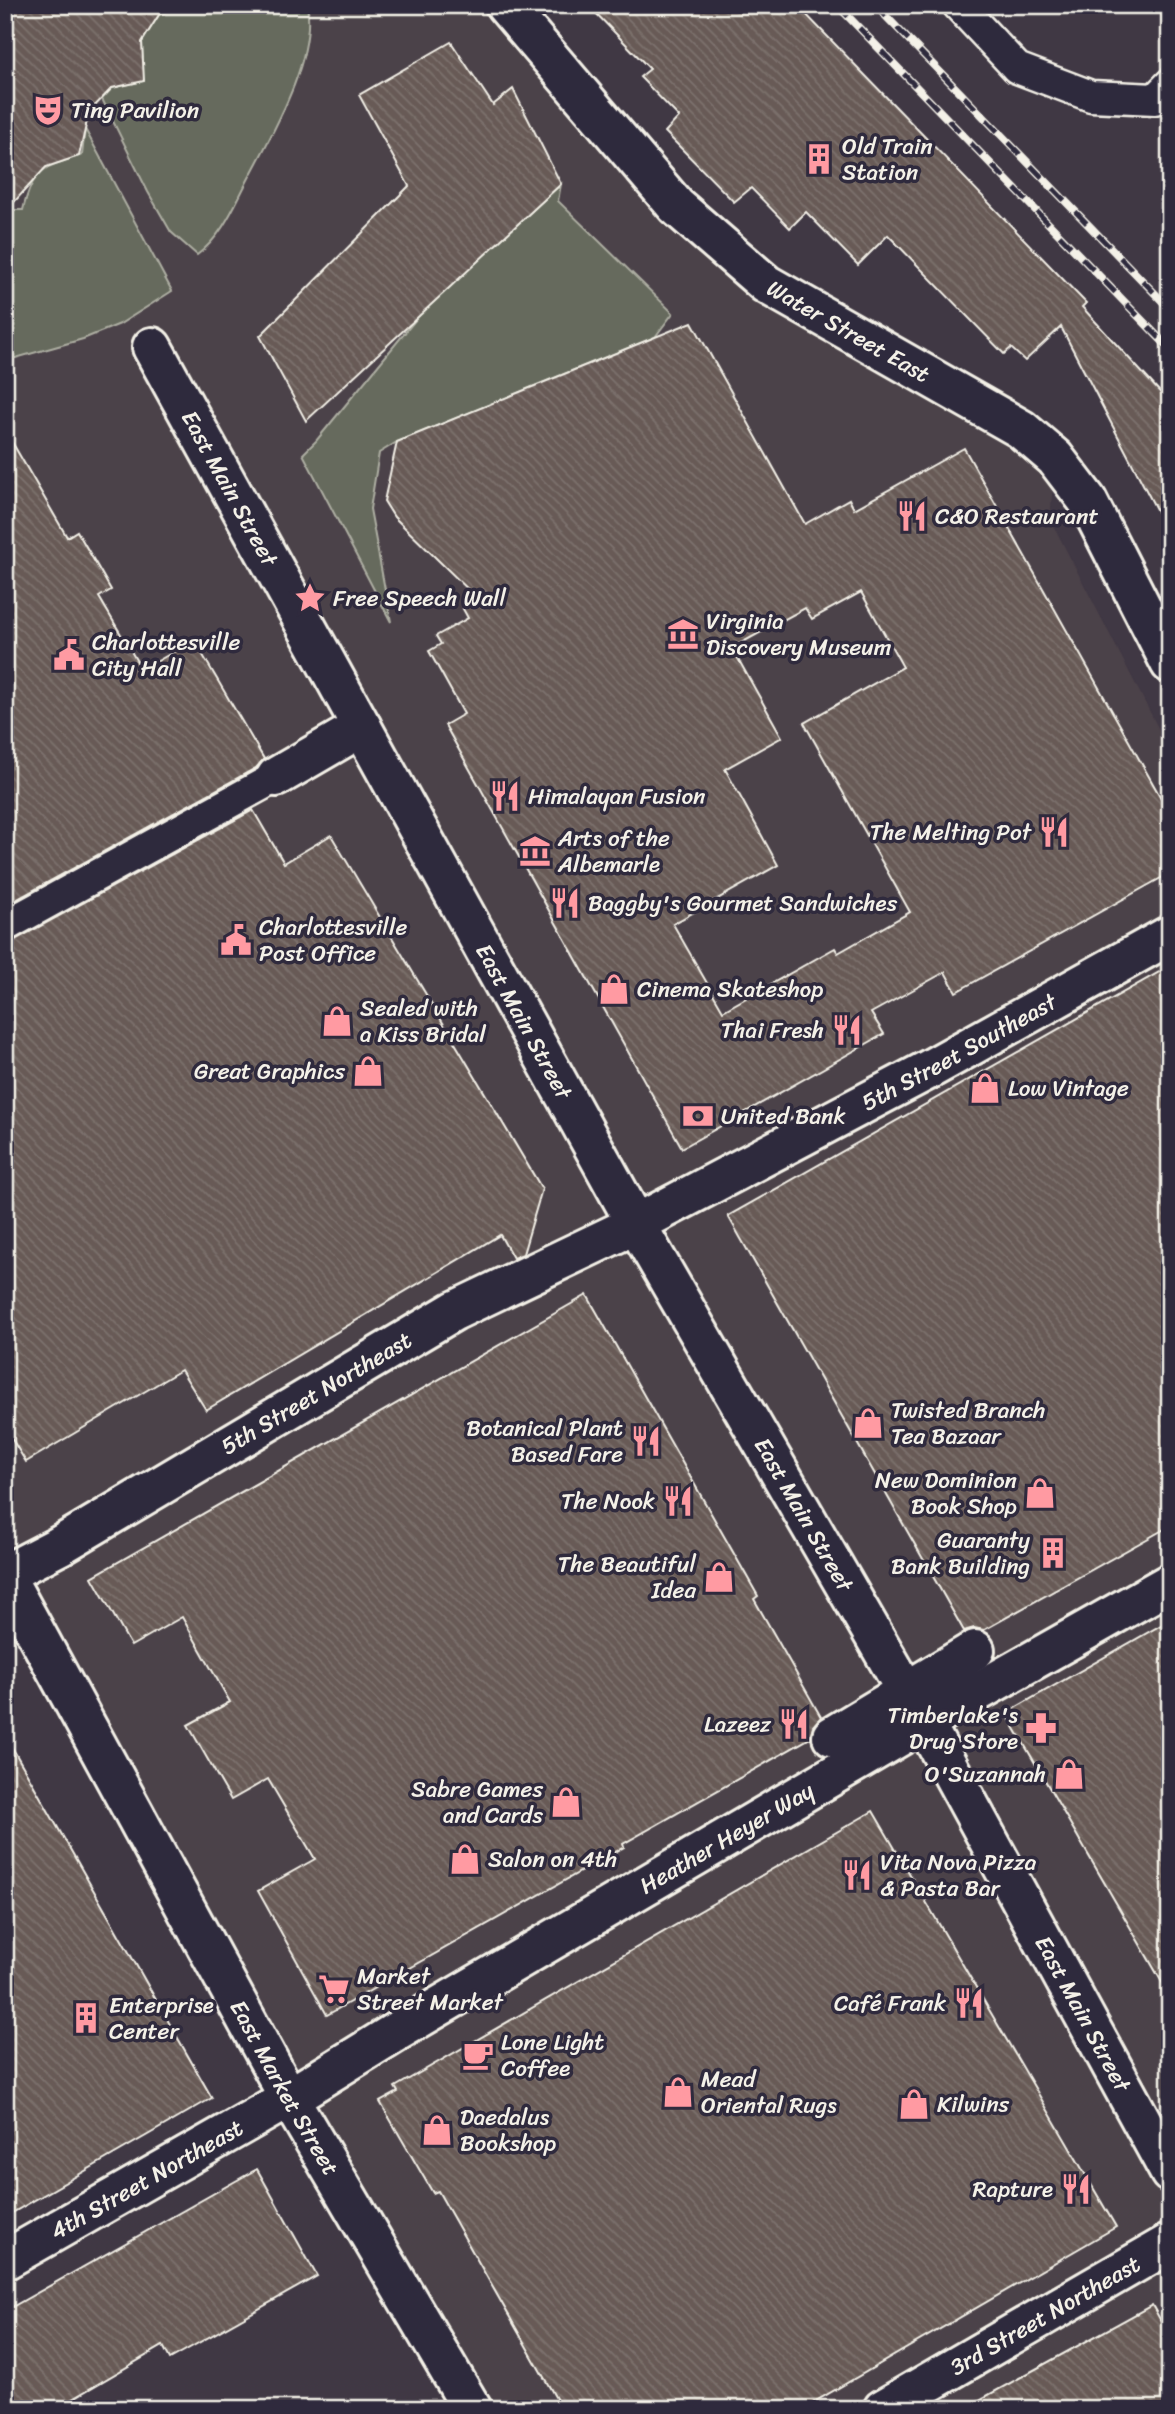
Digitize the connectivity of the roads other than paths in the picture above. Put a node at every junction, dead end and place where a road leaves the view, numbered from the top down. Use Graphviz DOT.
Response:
graph roads {
  1 [pos="505,5"];
  2 [pos="958,5"];
  3 [pos="1170,84"];
  4 [pos="152,347"];
  5 [pos="1170,663"];
  6 [pos="362,727"];
  7 [pos="276,777"];
  8 [pos="5,926"];
  9 [pos="1170,935"];
  10 [pos="636,1224"];
  11 [pos="5,1575"];
  12 [pos="1170,1583"];
  13 [pos="975,1650"];
  14 [pos="1003,1706"];
  15 [pos="922,1719"];
  16 [pos="832,1736"];
  17 [pos="861,1789"];
  18 [pos="289,2098"];
  19 [pos="1170,2173"];
  20 [pos="1170,2243"];
  21 [pos="5,2260"];
  22 [pos="472,2409"];
  23 [pos="883,2409"];
  1 -- 5 [label="street, Water Street East"];
  2 -- 3 [label="lane"];
  4 -- 6 [label="street, East Main Street"];
  6 -- 7 [label="street"];
  6 -- 10 [label="street, East Main Street"];
  7 -- 8 [label="lane"];
  9 -- 10 [label="street, 5th Street Southeast"];
  10 -- 11 [label="street, 5th Street Northeast"];
  10 -- 15 [label="street, East Main Street"];
  11 -- 18 [label="street, East Market Street"];
  12 -- 15 [label="street, Heather Heyer Way"];
  13 -- 15 [label="street"];
  14 -- 15 [label="street"];
  15 -- 16 [label="street"];
  15 -- 17 [label="street"];
  15 -- 18 [label="street, Heather Heyer Way"];
  15 -- 19 [label="street, East Main Street"];
  18 -- 21 [label="street, 4th Street Northeast"];
  18 -- 22 [label="street, East Market Street"];
  20 -- 23 [label="street, 3rd Street Northeast"];
}
